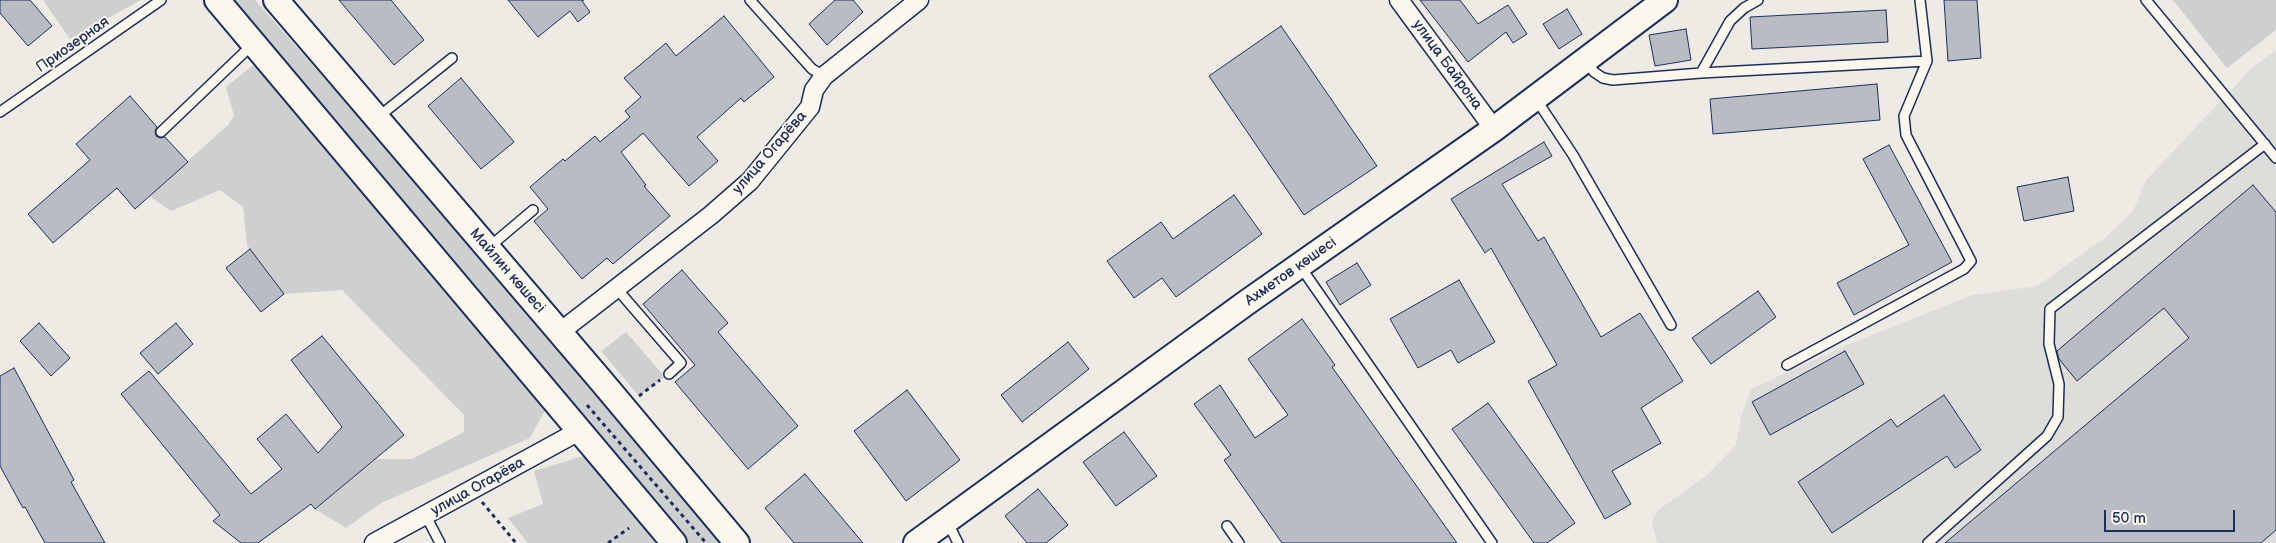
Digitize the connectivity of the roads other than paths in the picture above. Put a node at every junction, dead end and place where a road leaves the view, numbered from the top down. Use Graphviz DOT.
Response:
graph roads {
  1 [pos="161,0"];
  2 [pos="217,0"];
  3 [pos="276,0"];
  4 [pos="750,0"];
  5 [pos="919,0"];
  6 [pos="1399,0"];
  7 [pos="1665,0"];
  8 [pos="1758,0"];
  9 [pos="1920,0"];
  10 [pos="2146,0"];
  11 [pos="254,43"];
  12 [pos="452,58"];
  13 [pos="1586,60"];
  14 [pos="1927,61"];
  15 [pos="1702,73"];
  16 [pos="824,76"];
  17 [pos="1536,99"];
  18 [pos="0,112"];
  19 [pos="376,118"];
  20 [pos="1494,129"];
  21 [pos="161,132"];
  22 [pos="2264,144"];
  23 [pos="2276,158"];
  24 [pos="533,210"];
  25 [pos="488,248"];
  26 [pos="1300,266"];
  27 [pos="617,289"];
  28 [pos="1671,325"];
  29 [pos="560,332"];
  30 [pos="1787,365"];
  31 [pos="669,374"];
  32 [pos="581,430"];
  33 [pos="426,516"];
  34 [pos="946,521"];
  35 [pos="1227,526"];
  36 [pos="374,543"];
  37 [pos="440,543"];
  38 [pos="674,543"];
  39 [pos="737,543"];
  40 [pos="916,543"];
  41 [pos="958,543"];
  42 [pos="1239,543"];
  43 [pos="1492,543"];
  44 [pos="1928,543"];
  1 -- 18 [label="lane, Приозерная"];
  2 -- 11 [label="main road"];
  3 -- 19 [label="main road, Майлин көшесі"];
  4 -- 16 [label="lane"];
  5 -- 16 [label="street, улица Огарёва"];
  6 -- 20 [label="street, улица Байрона"];
  7 -- 13 [label="main road, Ахметов көшесі"];
  8 -- 15 [label="lane"];
  9 -- 14 [label="lane"];
  10 -- 22 [label="lane"];
  11 -- 21 [label="lane"];
  11 -- 32 [label="main road"];
  12 -- 19 [label="lane"];
  13 -- 15 [label="lane"];
  13 -- 17 [label="main road, Ахметов көшесі"];
  14 -- 15 [label="lane"];
  14 -- 30 [label="lane"];
  16 -- 27 [label="street, улица Огарёва"];
  17 -- 20 [label="main road, Ахметов көшесі"];
  17 -- 28 [label="lane"];
  19 -- 25 [label="main road, Майлин көшесі"];
  20 -- 26 [label="main road, Ахметов көшесі"];
  22 -- 23 [label="lane"];
  22 -- 44 [label="lane"];
  24 -- 25 [label="lane"];
  25 -- 29 [label="main road, Майлин көшесі"];
  26 -- 34 [label="main road, Ахметов көшесі"];
  26 -- 43 [label="lane"];
  27 -- 29 [label="street, улица Огарёва"];
  27 -- 31 [label="lane"];
  29 -- 39 [label="main road, Майлин көшесі"];
  32 -- 33 [label="street, улица Огарёва"];
  32 -- 38 [label="main road"];
  33 -- 36 [label="street, улица Огарёва"];
  33 -- 37 [label="lane"];
  34 -- 40 [label="main road, Ахметов көшесі"];
  34 -- 41 [label="lane"];
  35 -- 42 [label="lane"];
}
